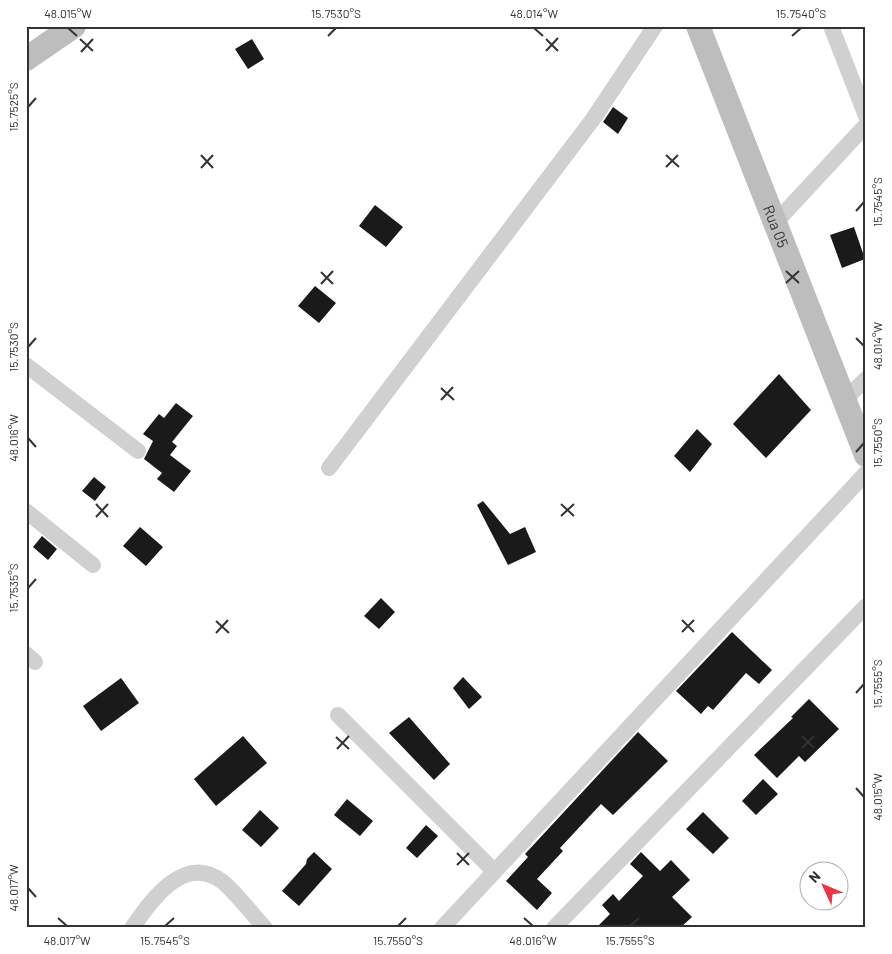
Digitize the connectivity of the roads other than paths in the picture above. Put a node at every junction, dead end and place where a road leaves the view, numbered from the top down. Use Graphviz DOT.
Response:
graph roads {
  1 [pos="74,26"];
  2 [pos="656,26"];
  3 [pos="698,26"];
  4 [pos="831,26"];
  5 [pos="26,59"];
  6 [pos="866,116"];
  7 [pos="866,125"];
  8 [pos="775,222"];
  9 [pos="26,365"];
  10 [pos="866,379"];
  11 [pos="844,400"];
  12 [pos="138,451"];
  13 [pos="866,455"];
  14 [pos="329,468"];
  15 [pos="866,473"];
  16 [pos="26,511"];
  17 [pos="93,565"];
  18 [pos="866,606"];
  19 [pos="338,715"];
  20 [pos="494,871"];
  21 [pos="132,928"];
  22 [pos="265,928"];
  23 [pos="442,928"];
  24 [pos="554,928"];
  1 -- 5 [label="street"];
  2 -- 14 [label="street"];
  3 -- 8 [label="street, Rua 05"];
  4 -- 6 [label="street"];
  7 -- 8 [label="street"];
  8 -- 11 [label="street, Rua 05"];
  9 -- 12 [label="street"];
  10 -- 11 [label="street"];
  11 -- 13 [label="street, Rua 05"];
  15 -- 20 [label="street"];
  16 -- 17 [label="street"];
  18 -- 24 [label="street"];
  19 -- 20 [label="street"];
  20 -- 23 [label="street"];
  21 -- 22 [label="street"];
}
